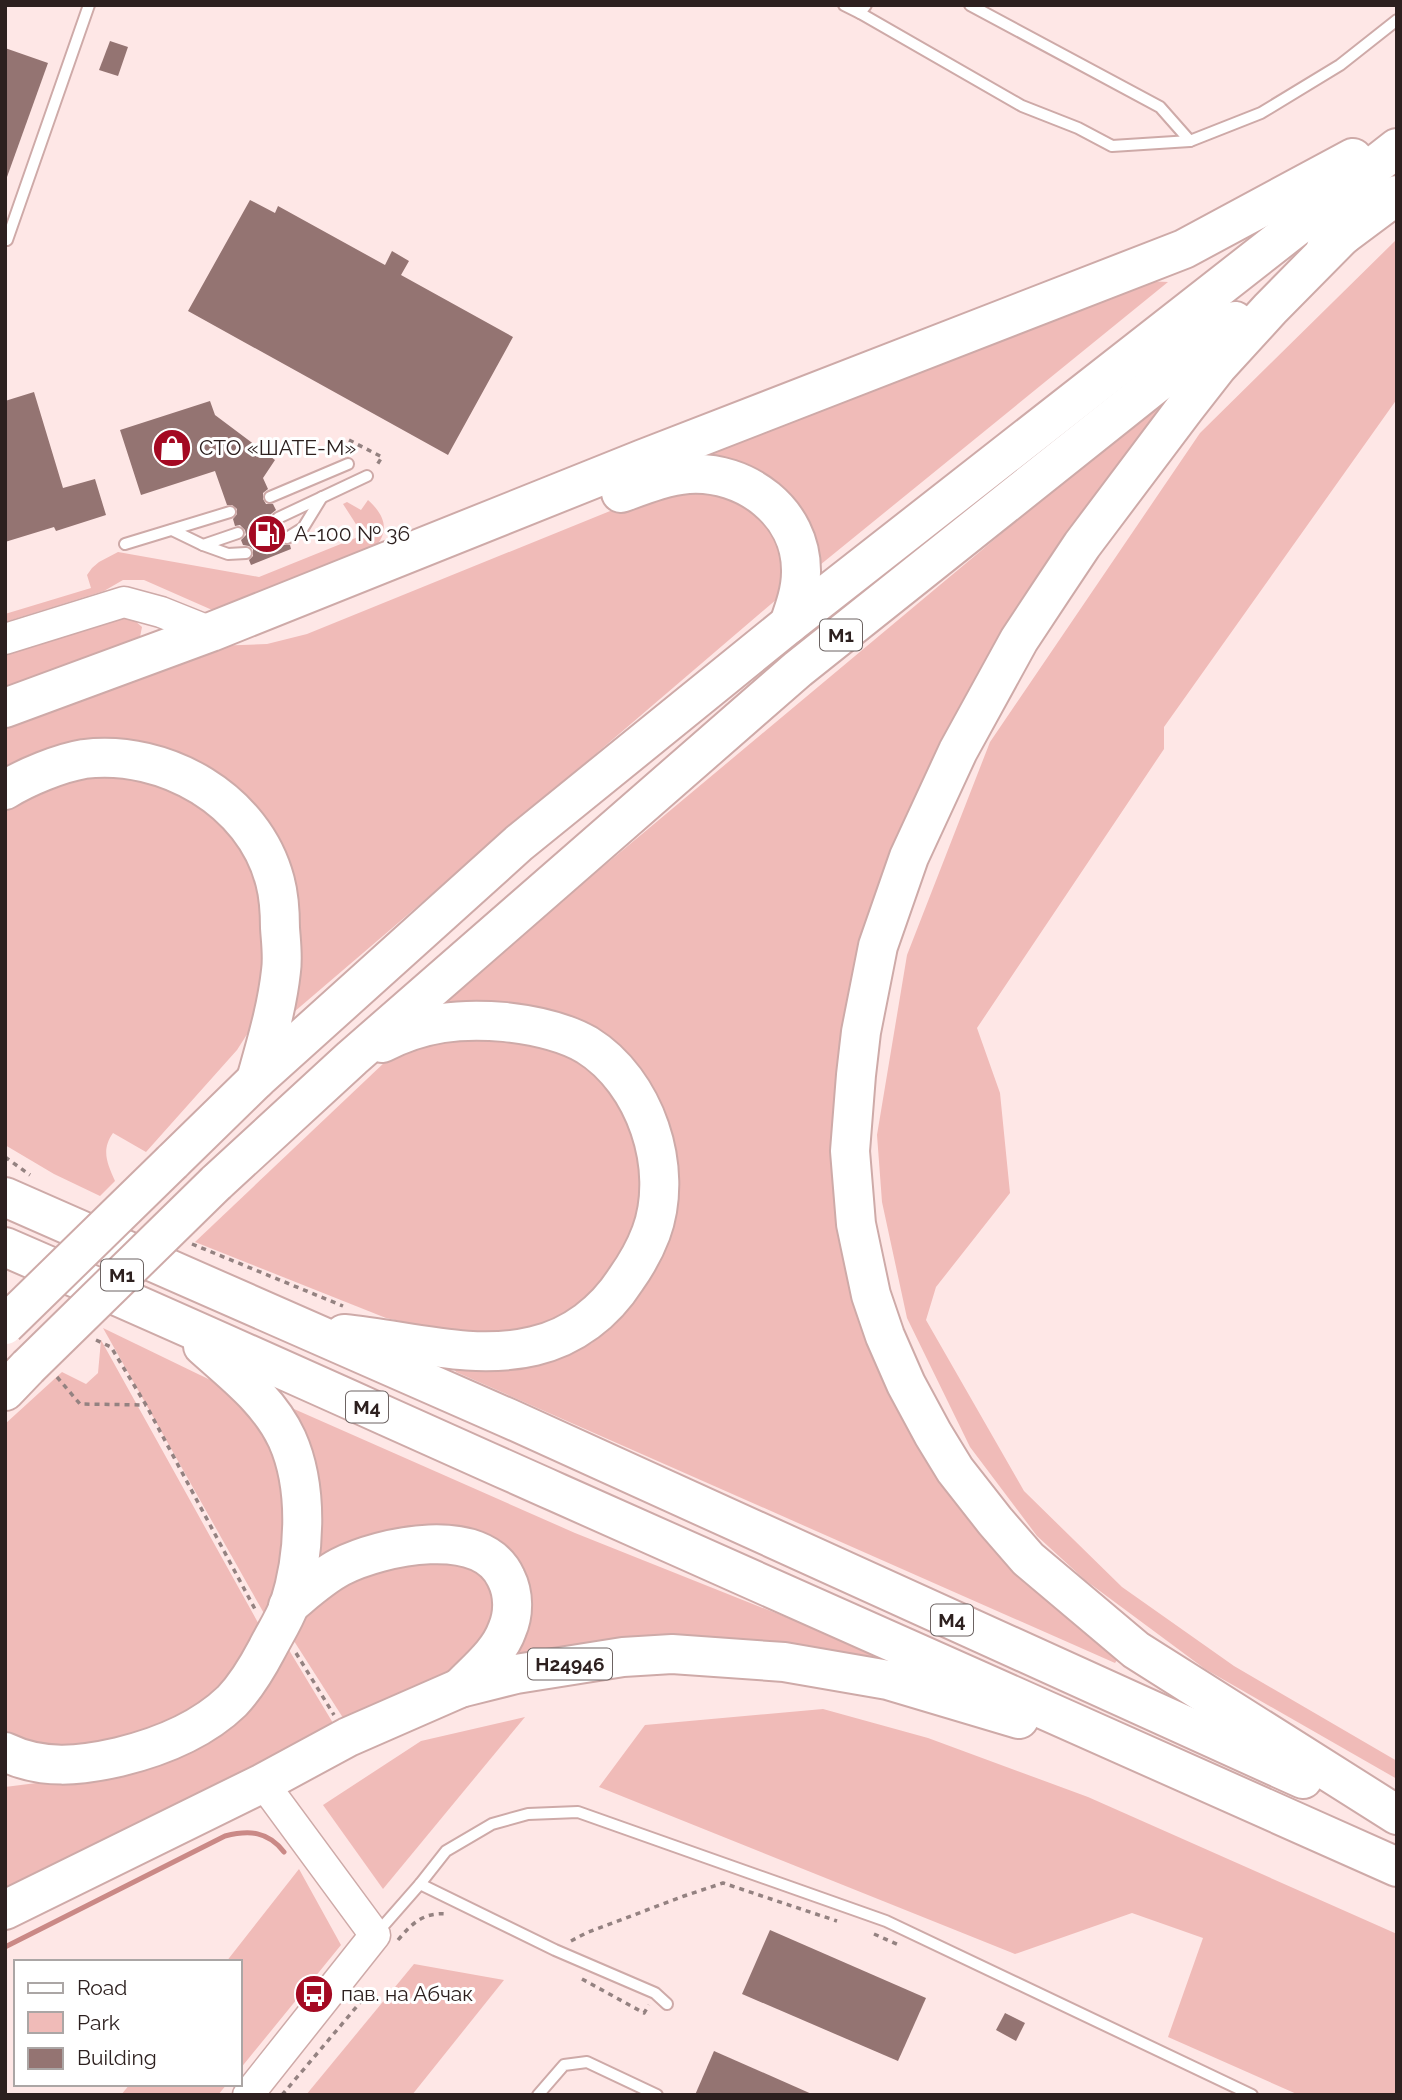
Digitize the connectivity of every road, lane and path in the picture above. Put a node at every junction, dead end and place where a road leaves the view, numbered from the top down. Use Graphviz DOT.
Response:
graph roads {
  1 [pos="89,5"];
  2 [pos="845,5"];
  3 [pos="970,5"];
  4 [pos="863,9"];
  5 [pos="1397,20"];
  6 [pos="1397,131"];
  7 [pos="1190,142"];
  8 [pos="1397,148"];
  9 [pos="1397,195"];
  10 [pos="1346,232"];
  11 [pos="5,239"];
  12 [pos="348,464"];
  13 [pos="367,476"];
  14 [pos="322,496"];
  15 [pos="271,497"];
  16 [pos="230,512"];
  17 [pos="278,518"];
  18 [pos="172,530"];
  19 [pos="238,533"];
  20 [pos="286,538"];
  21 [pos="125,544"];
  22 [pos="203,545"];
  23 [pos="246,553"];
  24 [pos="789,624"];
  25 [pos="211,632"];
  26 [pos="5,639"];
  27 [pos="5,708"];
  28 [pos="5,790"];
  29 [pos="352,1058"];
  30 [pos="256,1080"];
  31 [pos="14,1196"];
  32 [pos="5,1247"];
  33 [pos="175,1320"];
  34 [pos="5,1325"];
  35 [pos="304,1329"];
  36 [pos="88,1336"];
  37 [pos="30,1378"];
  38 [pos="146,1405"];
  39 [pos="282,1619"];
  40 [pos="460,1688"];
  41 [pos="348,1737"];
  42 [pos="5,1752"];
  43 [pos="66,1766"];
  44 [pos="1174,1766"];
  45 [pos="5,1776"];
  46 [pos="263,1783"];
  47 [pos="1397,1815"];
  48 [pos="1397,1822"];
  49 [pos="1397,1867"];
  50 [pos="420,1884"];
  51 [pos="5,1910"];
  52 [pos="457,1915"];
  53 [pos="841,1922"];
  54 [pos="867,1931"];
  55 [pos="385,1939"];
  56 [pos="905,1948"];
  57 [pos="555,1950"];
  58 [pos="347,1969"];
  59 [pos="570,1973"];
  60 [pos="655,1993"];
  61 [pos="667,2004"];
  62 [pos="248,2095"];
  63 [pos="282,2095"];
  64 [pos="538,2095"];
  65 [pos="657,2095"];
  66 [pos="1251,2095"];
  1 -- 11 [label="lane"];
  2 -- 4 [label="lane"];
  3 -- 7 [label="lane"];
  4 -- 7 [label="lane"];
  5 -- 7 [label="lane"];
  6 -- 25 [label="highway"];
  8 -- 24 [label="highway, М1"];
  9 -- 10 [label="highway, М1"];
  10 -- 29 [label="highway, М1"];
  10 -- 47 [label="highway"];
  12 -- 15 [label="lane"];
  13 -- 14 [label="lane"];
  14 -- 17 [label="lane"];
  14 -- 20 [label="lane"];
  16 -- 18 [label="lane"];
  18 -- 21 [label="lane"];
  18 -- 22 [label="lane"];
  19 -- 22 [label="lane"];
  22 -- 23 [label="lane"];
  24 -- 25 [label="highway"];
  24 -- 30 [label="highway, М1"];
  25 -- 26 [label="main road"];
  25 -- 27 [label="highway"];
  28 -- 30 [label="highway"];
  29 -- 35 [label="highway"];
  29 -- 37 [label="highway, М1, bridge"];
  30 -- 34 [label="highway, М1, bridge"];
  31 -- 35 [label="highway, М4"];
  32 -- 33 [label="highway, М4"];
  33 -- 39 [label="highway"];
  33 -- 44 [label="highway, М4"];
  35 -- 48 [label="highway, М4"];
  36 -- 38 [label="path"];
  37 -- 38 [label="path"];
  38 -- 39 [label="path"];
  39 -- 40 [label="highway"];
  39 -- 41 [label="path"];
  39 -- 43 [label="highway"];
  40 -- 41 [label="highway, Н24946"];
  40 -- 44 [label="highway, Н24946"];
  41 -- 46 [label="highway, Н24946"];
  42 -- 43 [label="highway"];
  43 -- 45 [label="highway"];
  44 -- 49 [label="highway, М4"];
  46 -- 51 [label="highway, Н24946"];
  46 -- 55 [label="main road"];
  50 -- 55 [label="lane"];
  50 -- 57 [label="lane"];
  50 -- 66 [label="lane"];
  52 -- 55 [label="path"];
  53 -- 57 [label="path"];
  54 -- 56 [label="path"];
  55 -- 58 [label="main road"];
  57 -- 60 [label="lane"];
  58 -- 62 [label="main road"];
  58 -- 63 [label="path"];
  59 -- 60 [label="path"];
  60 -- 61 [label="lane"];
  64 -- 65 [label="lane"];
}
